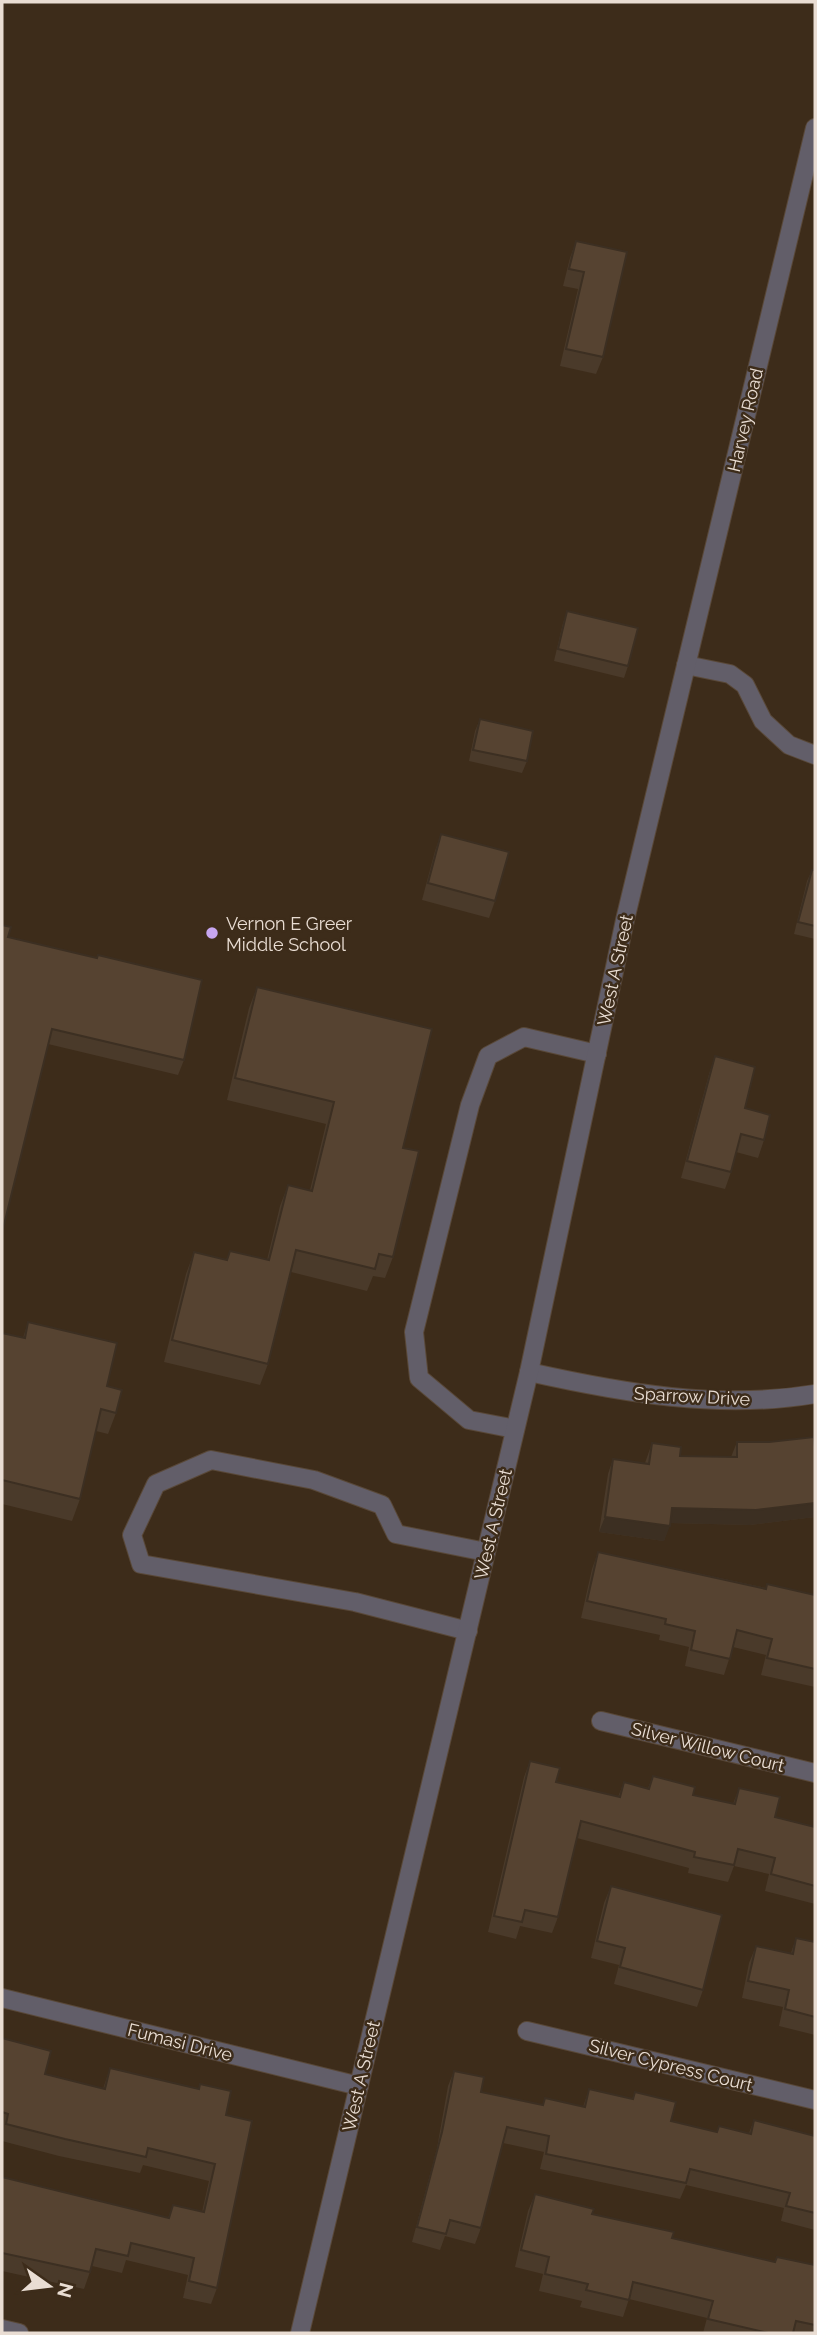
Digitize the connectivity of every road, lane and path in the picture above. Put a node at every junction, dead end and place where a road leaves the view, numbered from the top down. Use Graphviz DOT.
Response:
graph roads {
  1 [pos="815,128"];
  2 [pos="686,665"];
  3 [pos="675,712"];
  4 [pos="815,755"];
  5 [pos="597,1054"];
  6 [pos="529,1372"];
  7 [pos="815,1394"];
  8 [pos="515,1429"];
  9 [pos="486,1552"];
  10 [pos="468,1631"];
  11 [pos="601,1721"];
  12 [pos="815,1773"];
  13 [pos="2,1998"];
  14 [pos="527,2031"];
  15 [pos="359,2086"];
  16 [pos="815,2100"];
  17 [pos="2,2329"];
  18 [pos="19,2333"];
  19 [pos="300,2333"];
  1 -- 2 [label="street, Harvey Road"];
  2 -- 3 [label="street, Harvey Road"];
  2 -- 4 [label="street"];
  3 -- 5 [label="street, West A Street"];
  5 -- 6 [label="street, West A Street"];
  5 -- 8 [label="street"];
  6 -- 7 [label="street, Sparrow Drive"];
  6 -- 8 [label="street, West A Street"];
  8 -- 9 [label="street, West A Street"];
  9 -- 10 [label="street, West A Street"];
  9 -- 10 [label="street"];
  10 -- 15 [label="street, West A Street"];
  11 -- 12 [label="street, Silver Willow Court"];
  13 -- 15 [label="street, Fumasi Drive"];
  14 -- 16 [label="street, Silver Cypress Court"];
  15 -- 19 [label="street, West A Street"];
  17 -- 18 [label="street"];
}
